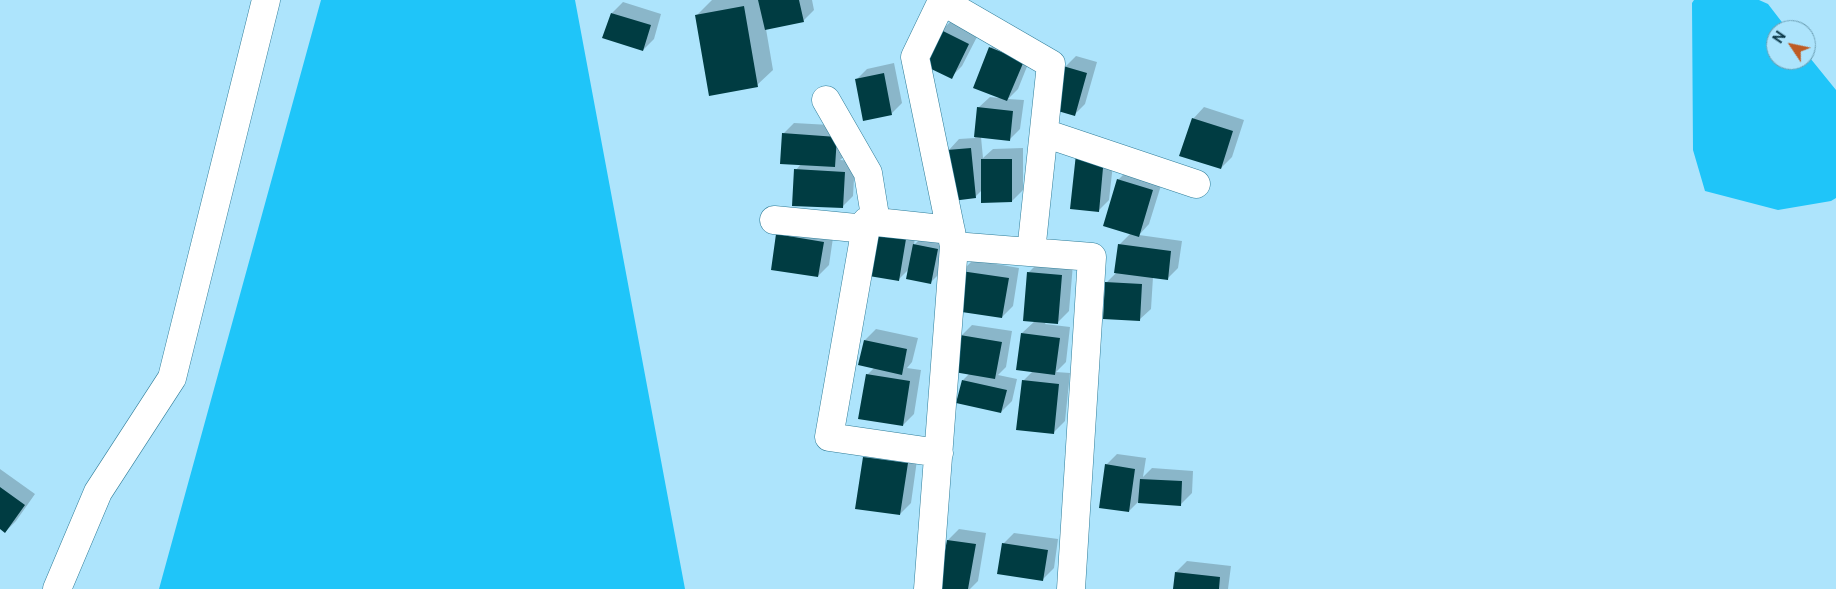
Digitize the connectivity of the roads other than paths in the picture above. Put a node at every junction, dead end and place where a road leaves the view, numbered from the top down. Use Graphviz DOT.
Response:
graph roads {
  1 [pos="266,0"];
  2 [pos="826,100"];
  3 [pos="1044,133"];
  4 [pos="1196,184"];
  5 [pos="774,220"];
  6 [pos="871,225"];
  7 [pos="953,238"];
  8 [pos="1031,252"];
  9 [pos="939,453"];
  10 [pos="57,589"];
  11 [pos="928,589"];
  12 [pos="1071,589"];
  1 -- 10 [label="street"];
  2 -- 6 [label="street"];
  3 -- 4 [label="street"];
  3 -- 7 [label="street"];
  3 -- 8 [label="street"];
  5 -- 6 [label="street"];
  6 -- 7 [label="street"];
  6 -- 9 [label="street"];
  7 -- 8 [label="street"];
  7 -- 9 [label="street"];
  8 -- 12 [label="street"];
  9 -- 11 [label="street"];
}
